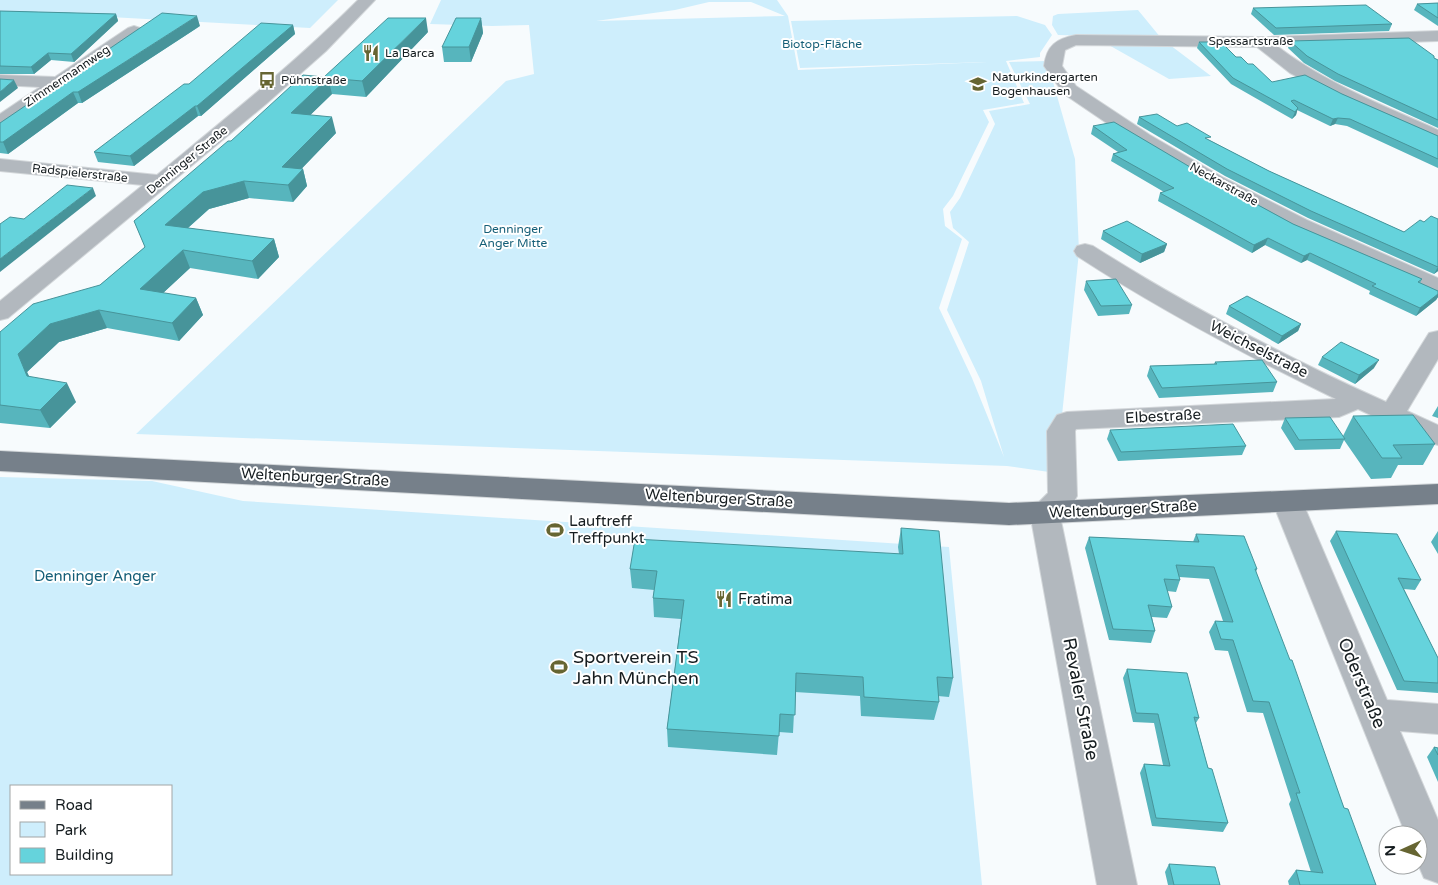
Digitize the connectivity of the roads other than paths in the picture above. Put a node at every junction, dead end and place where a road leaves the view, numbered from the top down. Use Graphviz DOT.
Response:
graph roads {
  1 [pos="367,0"];
  2 [pos="134,31"];
  3 [pos="1435,39"];
  4 [pos="1064,42"];
  5 [pos="1261,42"];
  6 [pos="0,80"];
  7 [pos="57,82"];
  8 [pos="0,122"];
  9 [pos="1438,137"];
  10 [pos="0,165"];
  11 [pos="160,181"];
  12 [pos="1086,251"];
  13 [pos="1438,287"];
  14 [pos="0,313"];
  15 [pos="1438,338"];
  16 [pos="1358,399"];
  17 [pos="1391,415"];
  18 [pos="1438,436"];
  19 [pos="0,462"];
  20 [pos="1438,494"];
  21 [pos="1287,501"];
  22 [pos="1045,513"];
  23 [pos="1375,714"];
  24 [pos="1438,719"];
  25 [pos="1438,865"];
  26 [pos="1117,885"];
  1 -- 11 [label="street, Denninger Straße"];
  2 -- 7 [label="street, Zimmermannweg"];
  3 -- 5 [label="street, Spessartstraße"];
  4 -- 5 [label="street, Spessartstraße"];
  4 -- 13 [label="street, Neckarstraße"];
  5 -- 9 [label="street"];
  6 -- 7 [label="street"];
  7 -- 8 [label="street, Zimmermannweg"];
  10 -- 11 [label="street, Radspielerstraße"];
  11 -- 14 [label="street, Denninger Straße"];
  12 -- 16 [label="street, Weichselstraße"];
  15 -- 17 [label="street"];
  16 -- 17 [label="street, Weichselstraße"];
  16 -- 22 [label="street, Elbestraße"];
  17 -- 18 [label="street, Weichselstraße"];
  19 -- 22 [label="main road, Weltenburger Straße"];
  20 -- 21 [label="main road, Weltenburger Straße"];
  21 -- 22 [label="main road, Weltenburger Straße"];
  21 -- 23 [label="street, Oderstraße"];
  22 -- 26 [label="street, Revaler Straße"];
  23 -- 24 [label="street"];
  23 -- 25 [label="street, Oderstraße"];
}
